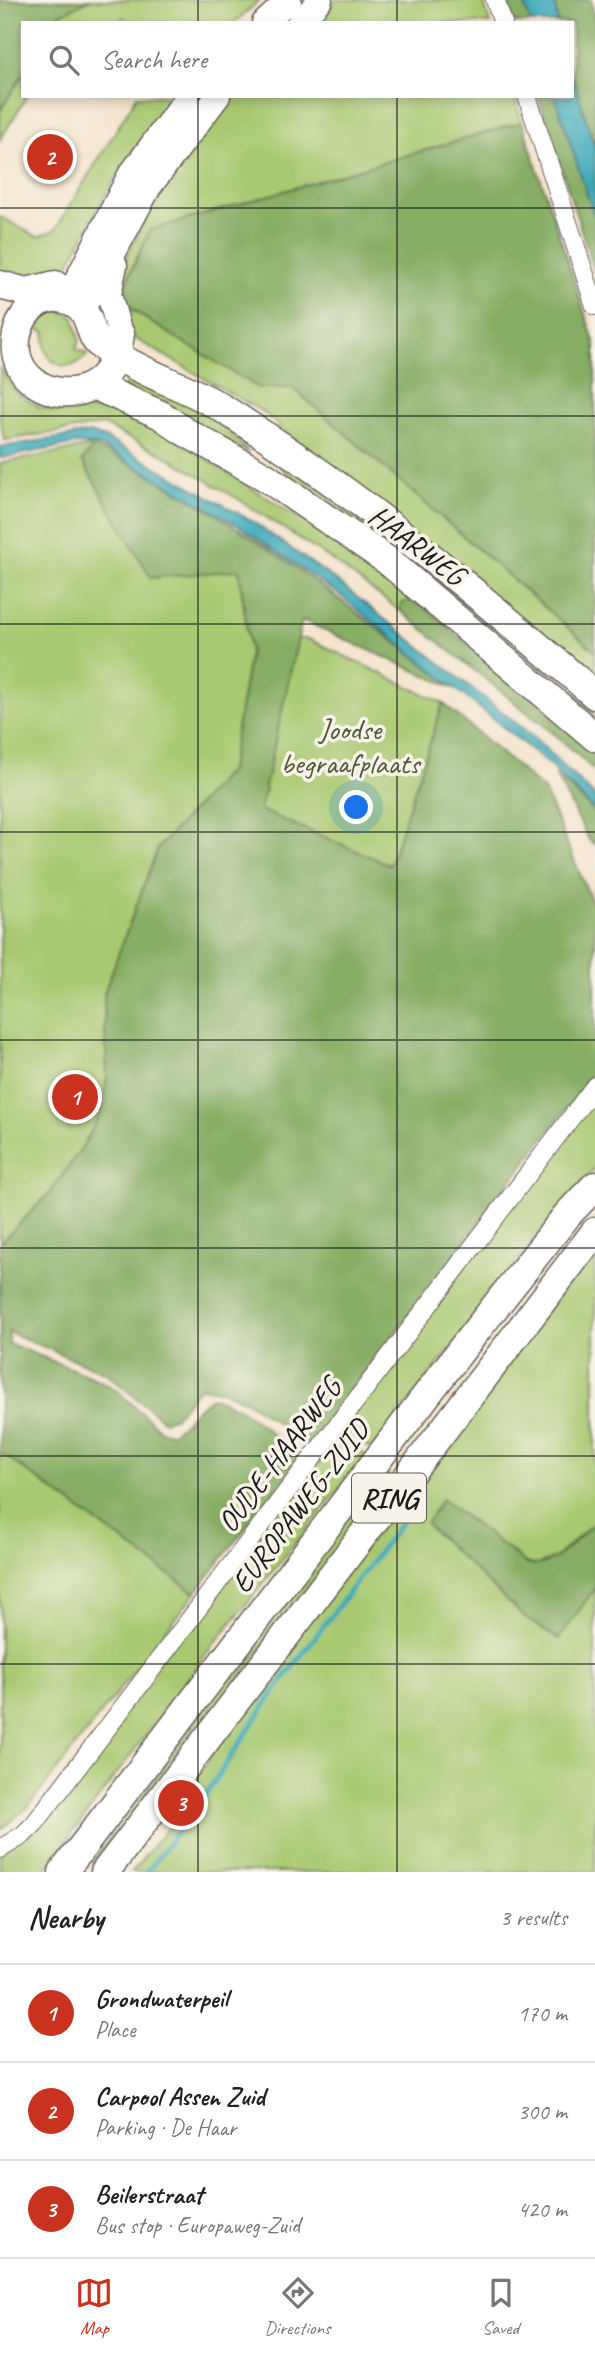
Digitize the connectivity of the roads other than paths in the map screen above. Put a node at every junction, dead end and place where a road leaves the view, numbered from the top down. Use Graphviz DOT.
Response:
graph roads {
  1 [pos="289,0"];
  2 [pos="320,0"];
  3 [pos="495,0"];
  4 [pos="266,21"];
  5 [pos="301,21"];
  6 [pos="502,21"];
  7 [pos="186,98"];
  8 [pos="216,98"];
  9 [pos="528,98"];
  10 [pos="124,210"];
  11 [pos="0,285"];
  12 [pos="70,292"];
  13 [pos="0,297"];
  14 [pos="595,306"];
  15 [pos="31,307"];
  16 [pos="6,344"];
  17 [pos="113,344"];
  18 [pos="89,395"];
  19 [pos="595,695"];
  20 [pos="595,737"];
  21 [pos="595,1086"];
  22 [pos="595,1186"];
  23 [pos="595,1233"];
  24 [pos="0,1849"];
  25 [pos="63,1872"];
  26 [pos="105,1872"];
  1 -- 4 [label="street"];
  2 -- 5 [label="street"];
  3 -- 6 [label="street"];
  7 -- 10 [label="street"];
  8 -- 10 [label="street"];
  9 -- 14 [label="street"];
  10 -- 12 [label="street"];
  10 -- 12 [label="street"];
  10 -- 17 [label="street"];
  11 -- 12 [label="main road"];
  12 -- 15 [label="main road"];
  12 -- 17 [label="main road"];
  13 -- 15 [label="main road"];
  15 -- 16 [label="main road"];
  16 -- 17 [label="main road"];
  16 -- 18 [label="main road, HAARWEG"];
  17 -- 18 [label="main road"];
  17 -- 19 [label="main road, HAARWEG"];
  18 -- 20 [label="main road, HAARWEG"];
  21 -- 24 [label="street, OUDE-HAARWEG"];
  22 -- 25 [label="main road, EUROPAWEG-ZUID / RING"];
  23 -- 26 [label="main road, RING"];
}
